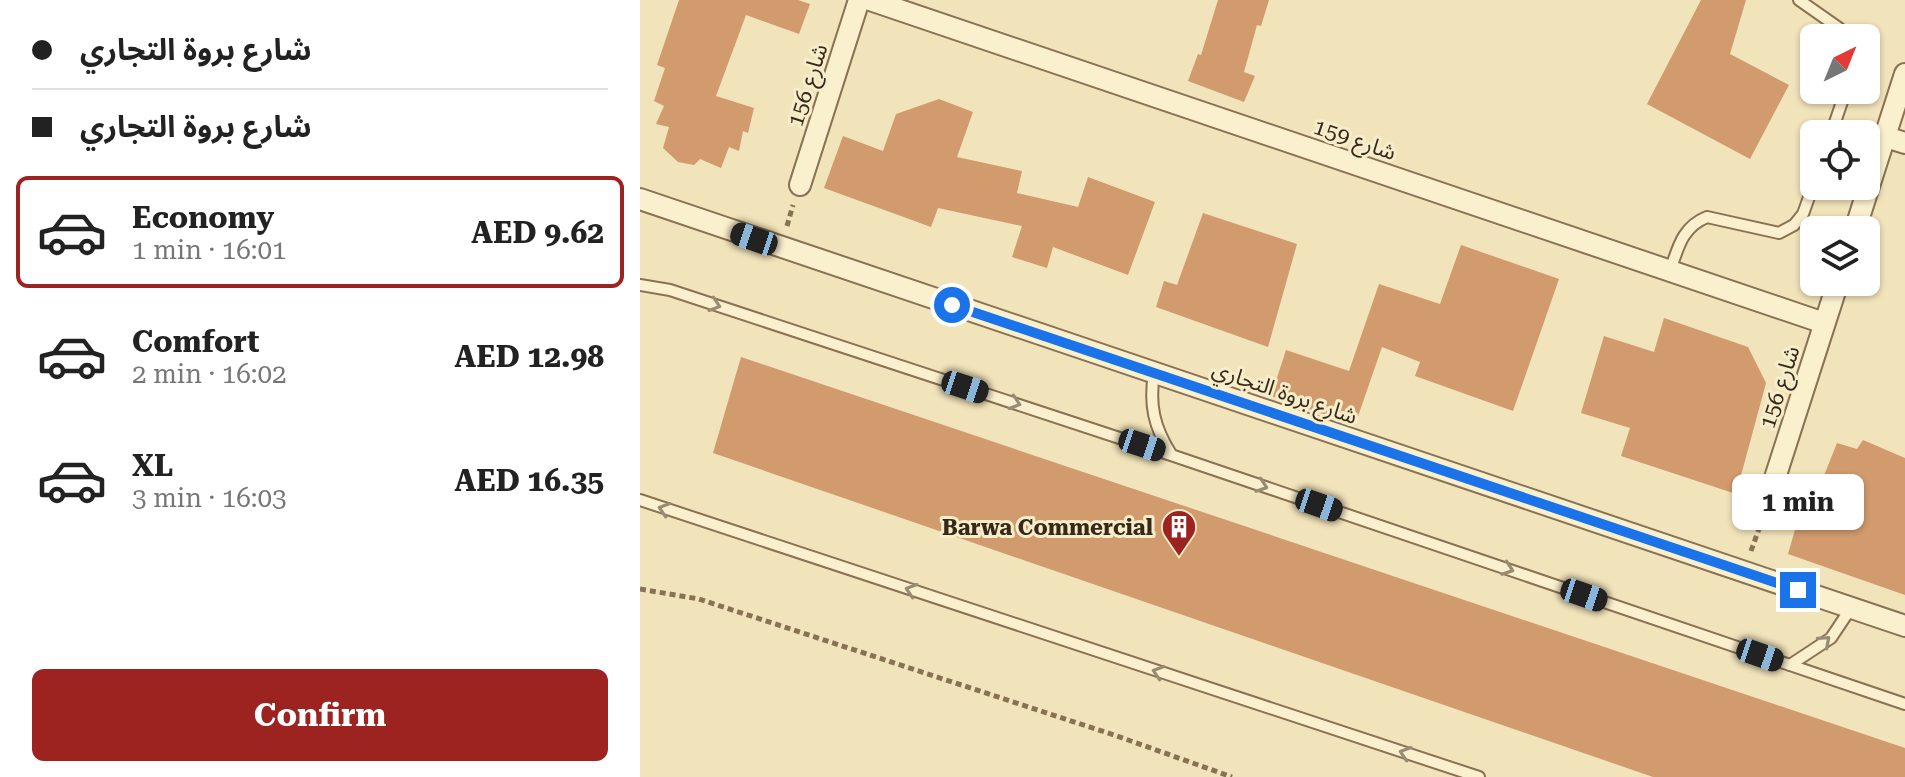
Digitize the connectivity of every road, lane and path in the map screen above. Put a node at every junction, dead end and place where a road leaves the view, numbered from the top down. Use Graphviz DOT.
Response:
graph roads {
  1 [pos="859,0"];
  2 [pos="870,0"];
  3 [pos="1799,0"];
  4 [pos="1833,24"];
  5 [pos="1905,74"];
  6 [pos="1896,140"];
  7 [pos="800,185"];
  8 [pos="1808,200"];
  9 [pos="643,203"];
  10 [pos="1861,216"];
  11 [pos="780,247"];
  12 [pos="1670,271"];
  13 [pos="640,285"];
  14 [pos="1833,296"];
  15 [pos="1824,323"];
  16 [pos="1154,373"];
  17 [pos="1171,455"];
  18 [pos="640,500"];
  19 [pos="1766,506"];
  20 [pos="1744,572"];
  21 [pos="640,589"];
  22 [pos="1851,608"];
  23 [pos="1905,626"];
  24 [pos="1790,665"];
  25 [pos="1905,704"];
  26 [pos="1232,777"];
  27 [pos="1479,777"];
  1 -- 7 [label="street, شارع 156"];
  2 -- 12 [label="street, شارع 159"];
  3 -- 4 [label="lane"];
  5 -- 6 [label="street"];
  6 -- 10 [label="street"];
  7 -- 11 [label="path"];
  8 -- 12 [label="lane"];
  9 -- 11 [label="street, شارع بروة التجاري"];
  11 -- 16 [label="street, شارع بروة التجاري"];
  12 -- 15 [label="street, شارع 159"];
  13 -- 17 [label="lane, one-way"];
  14 -- 15 [label="street, شارع 156"];
  15 -- 19 [label="street, شارع 156"];
  16 -- 17 [label="lane"];
  16 -- 20 [label="street, شارع بروة التجاري"];
  17 -- 24 [label="lane, one-way"];
  27 -- 18 [label="lane, one-way"];
  19 -- 20 [label="path"];
  20 -- 22 [label="street, شارع بروة التجاري"];
  21 -- 26 [label="path"];
  22 -- 23 [label="street, شارع بروة التجاري"];
  24 -- 22 [label="lane, one-way"];
  24 -- 25 [label="lane"];
}
